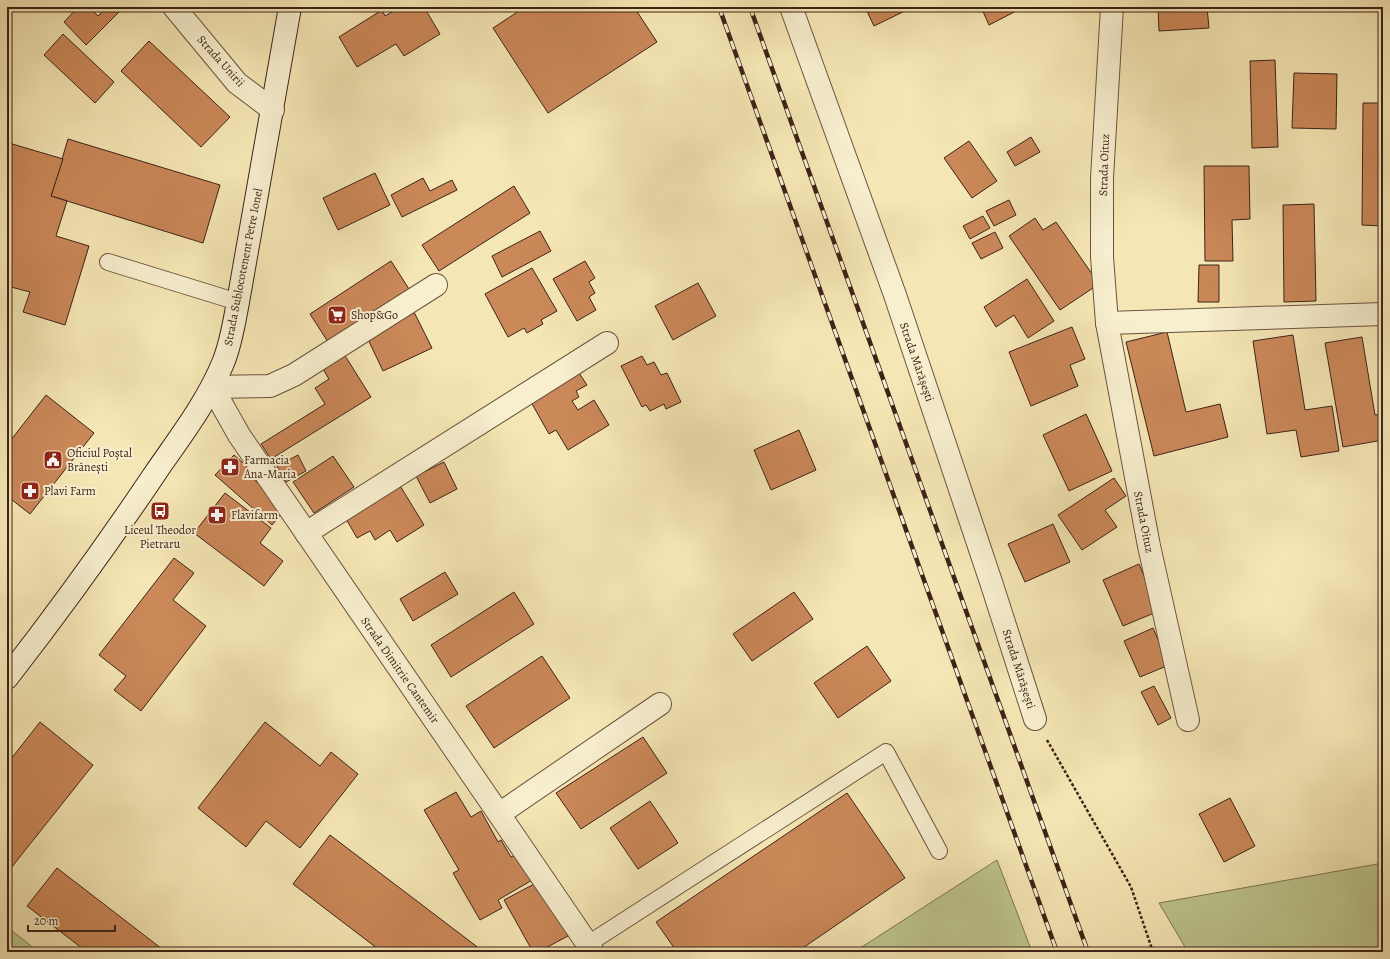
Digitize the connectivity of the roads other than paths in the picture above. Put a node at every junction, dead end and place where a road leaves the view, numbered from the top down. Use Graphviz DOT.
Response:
graph roads {
  1 [pos="174,7"];
  2 [pos="290,7"];
  3 [pos="791,7"];
  4 [pos="1112,7"];
  5 [pos="273,110"];
  6 [pos="108,262"];
  7 [pos="436,285"];
  8 [pos="238,302"];
  9 [pos="1383,314"];
  10 [pos="1106,323"];
  11 [pos="607,343"];
  12 [pos="212,387"];
  13 [pos="306,533"];
  14 [pos="7,678"];
  15 [pos="660,704"];
  16 [pos="1035,719"];
  17 [pos="1188,720"];
  18 [pos="499,814"];
  19 [pos="939,851"];
  20 [pos="590,948"];
  1 -- 5 [label="street, Strada Unirii"];
  2 -- 5 [label="street, Strada Sublocotenent Petre Ionel"];
  3 -- 16 [label="street, Strada Mărășești"];
  4 -- 10 [label="street, Strada Oituz"];
  5 -- 8 [label="street, Strada Sublocotenent Petre Ionel"];
  6 -- 8 [label="lane"];
  7 -- 12 [label="street"];
  8 -- 12 [label="street, Strada Sublocotenent Petre Ionel"];
  9 -- 10 [label="street"];
  10 -- 17 [label="street, Strada Oituz"];
  11 -- 13 [label="street"];
  12 -- 13 [label="street, Strada Dimitrie Cantemir"];
  12 -- 14 [label="street, Strada Sublocotenent Petre Ionel"];
  13 -- 18 [label="street, Strada Dimitrie Cantemir"];
  15 -- 18 [label="street"];
  18 -- 20 [label="street, Strada Dimitrie Cantemir"];
  19 -- 20 [label="lane"];
}
